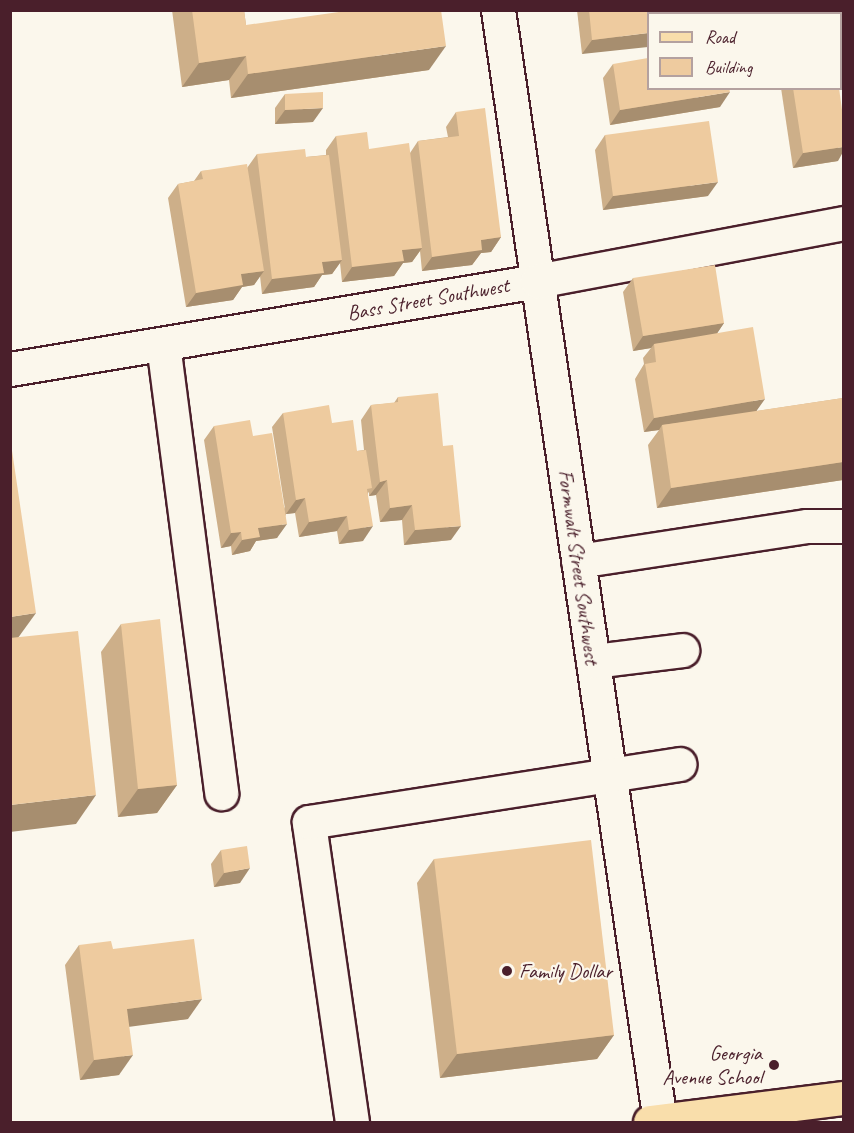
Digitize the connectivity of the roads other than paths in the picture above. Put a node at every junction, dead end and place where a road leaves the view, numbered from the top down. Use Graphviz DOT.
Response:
graph roads {
  1 [pos="498,10"];
  2 [pos="843,223"];
  3 [pos="537,281"];
  4 [pos="163,344"];
  5 [pos="10,369"];
  6 [pos="843,526"];
  7 [pos="578,561"];
  8 [pos="682,650"];
  9 [pos="592,661"];
  10 [pos="679,764"];
  11 [pos="609,775"];
  12 [pos="221,793"];
  13 [pos="843,1098"];
  14 [pos="352,1122"];
  15 [pos="657,1122"];
  1 -- 3 [label="street, Formwalt Street Southwest"];
  2 -- 3 [label="street, Bass Street Southwest"];
  3 -- 4 [label="street, Bass Street Southwest"];
  3 -- 7 [label="street, Formwalt Street Southwest"];
  4 -- 5 [label="street, Bass Street Southwest"];
  4 -- 12 [label="street"];
  6 -- 7 [label="street"];
  7 -- 9 [label="street, Formwalt Street Southwest"];
  8 -- 9 [label="street"];
  9 -- 11 [label="street, Formwalt Street Southwest"];
  10 -- 11 [label="street"];
  11 -- 14 [label="street"];
  11 -- 15 [label="street, Formwalt Street Southwest"];
  13 -- 15 [label="main road"];
}
